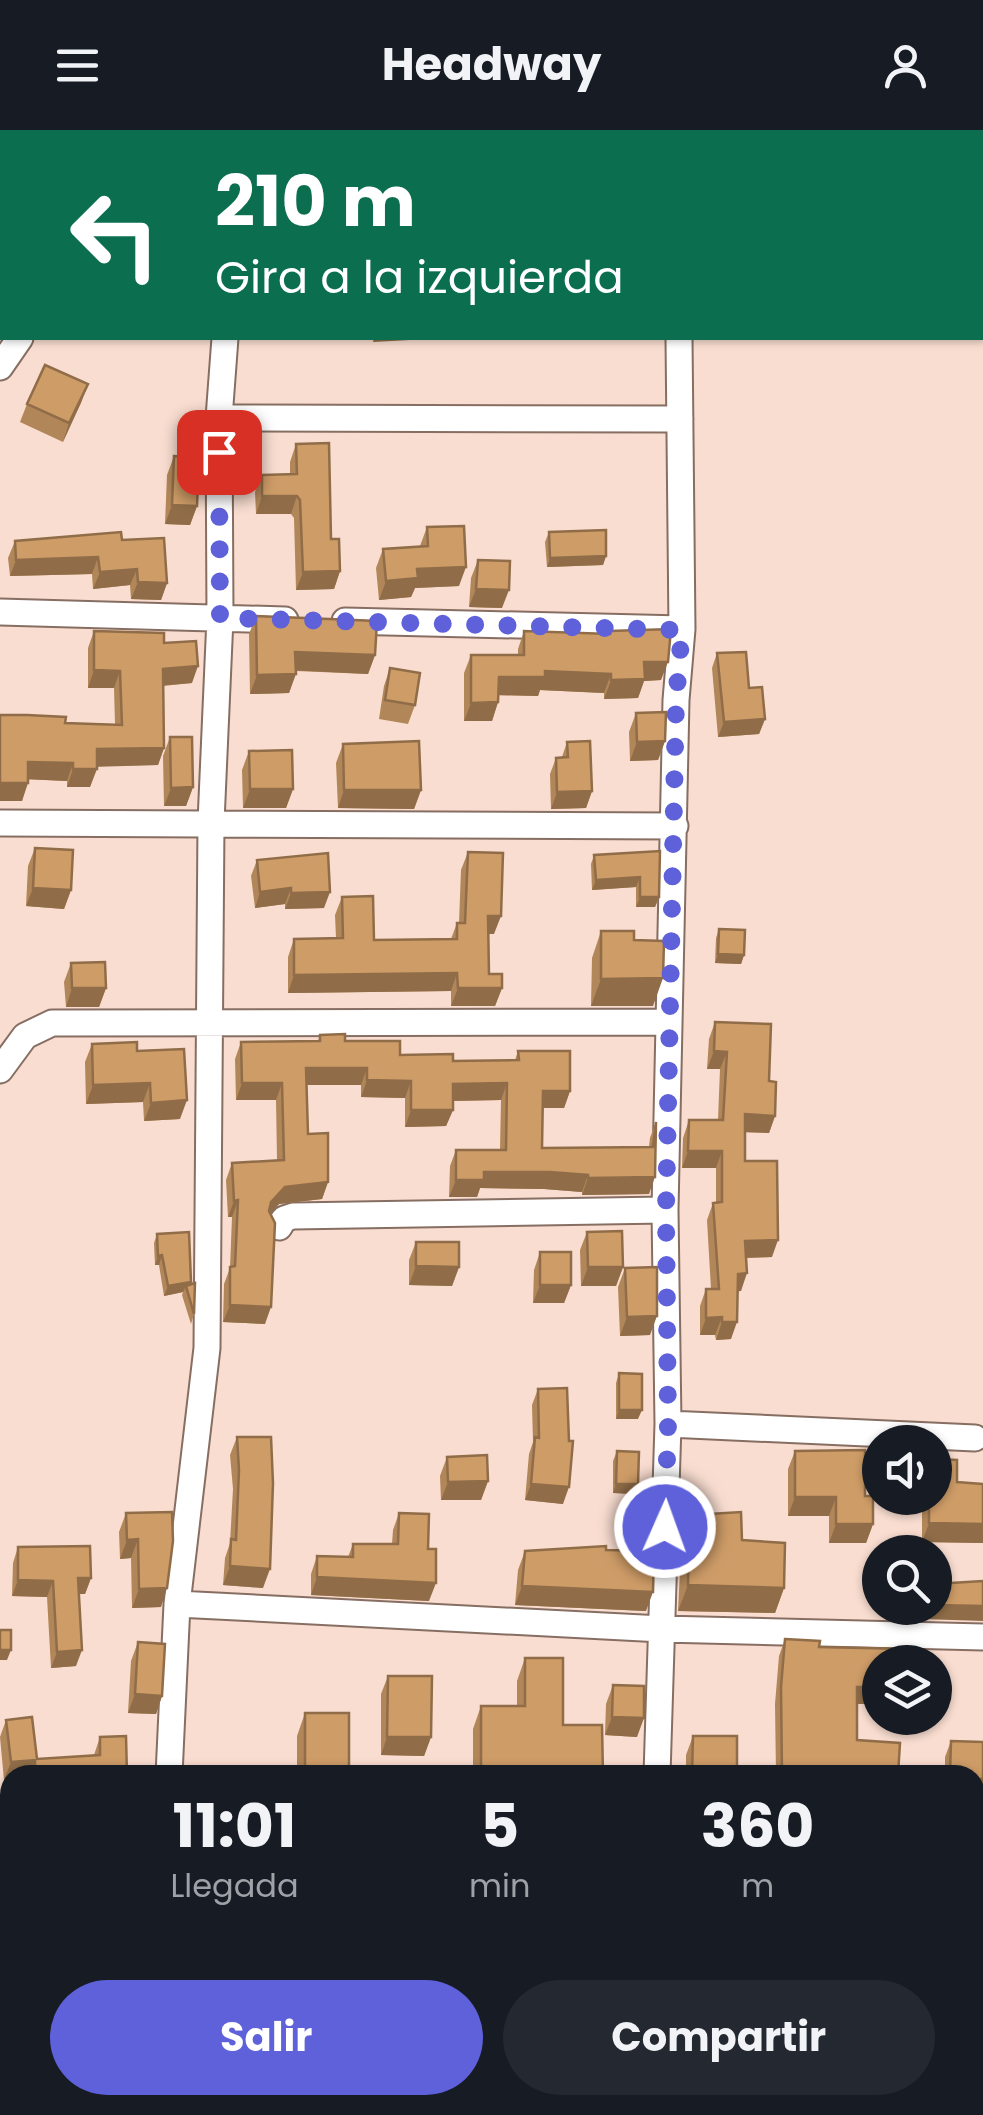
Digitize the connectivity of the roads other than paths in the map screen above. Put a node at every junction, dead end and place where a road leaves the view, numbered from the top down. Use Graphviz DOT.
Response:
graph roads {
  1 [pos="19,340"];
  2 [pos="225,340"];
  3 [pos="678,340"];
  4 [pos="0,366"];
  5 [pos="219,418"];
  6 [pos="680,419"];
  7 [pos="0,612"];
  8 [pos="220,618"];
  9 [pos="682,630"];
  10 [pos="211,822"];
  11 [pos="0,824"];
  12 [pos="675,826"];
  13 [pos="669,1022"];
  14 [pos="207,1024"];
  15 [pos="0,1070"];
  16 [pos="666,1210"];
  17 [pos="278,1227"];
  18 [pos="668,1424"];
  19 [pos="975,1438"];
  20 [pos="177,1604"];
  21 [pos="662,1629"];
  22 [pos="983,1637"];
  23 [pos="169,1765"];
  24 [pos="656,1765"];
  1 -- 4 [label="street"];
  2 -- 5 [label="street"];
  3 -- 6 [label="street"];
  5 -- 6 [label="street"];
  5 -- 8 [label="street"];
  6 -- 9 [label="street"];
  7 -- 8 [label="street"];
  8 -- 9 [label="street"];
  8 -- 10 [label="street"];
  9 -- 12 [label="street"];
  10 -- 11 [label="street"];
  10 -- 12 [label="street"];
  10 -- 14 [label="street"];
  12 -- 13 [label="street"];
  13 -- 14 [label="street"];
  13 -- 16 [label="street"];
  14 -- 15 [label="street"];
  14 -- 20 [label="street"];
  16 -- 17 [label="street"];
  16 -- 18 [label="street"];
  18 -- 19 [label="street"];
  18 -- 21 [label="street"];
  20 -- 21 [label="street"];
  20 -- 23 [label="street"];
  21 -- 22 [label="street"];
  21 -- 24 [label="street"];
}
